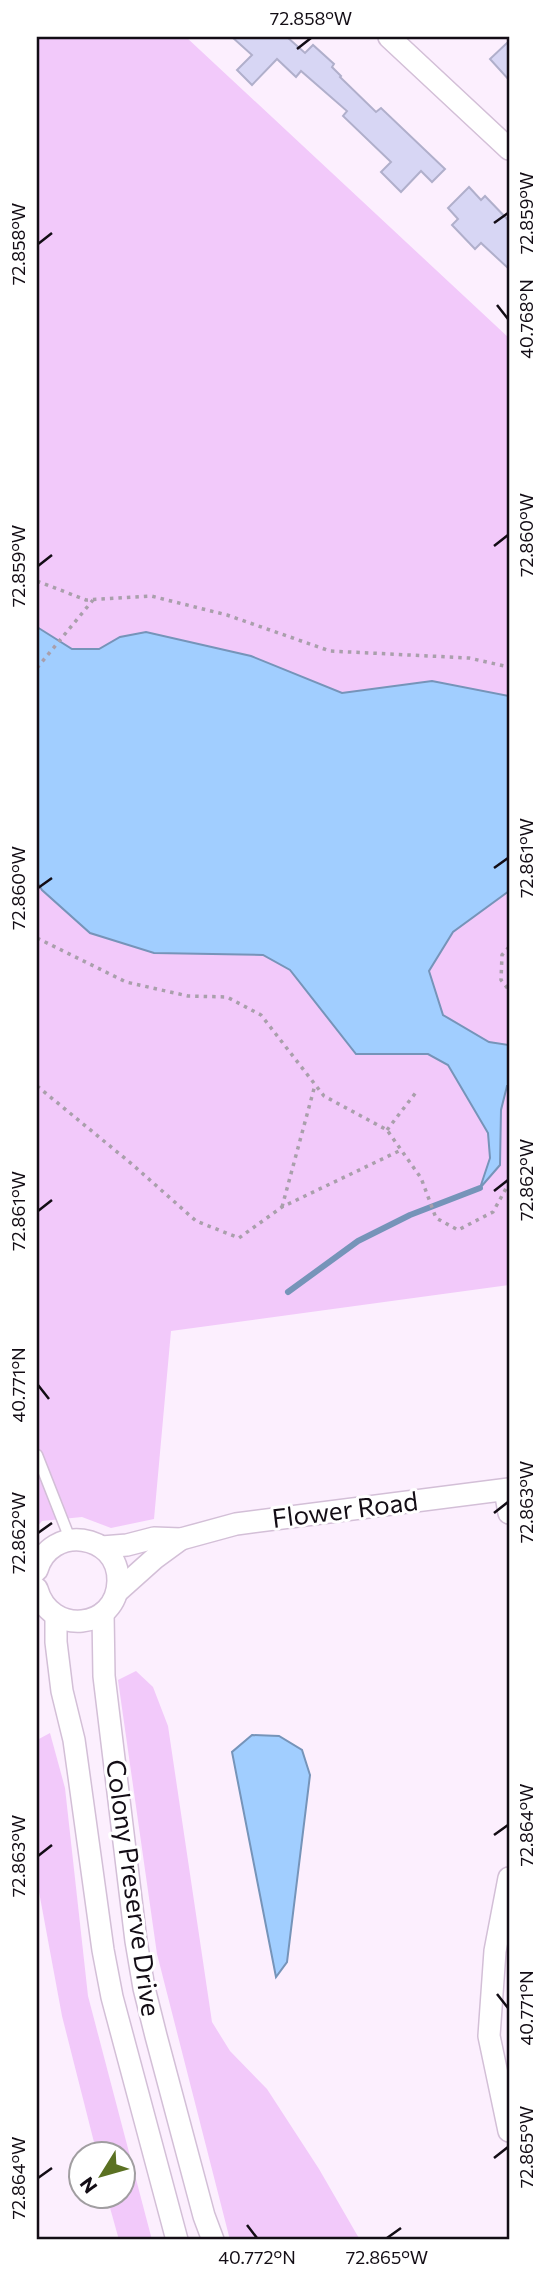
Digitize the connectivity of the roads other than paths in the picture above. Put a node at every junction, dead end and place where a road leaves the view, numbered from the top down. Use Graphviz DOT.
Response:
graph roads {
  1 [pos="389,37"];
  2 [pos="509,149"];
  3 [pos="37,1455"];
  4 [pos="507,1489"];
  5 [pos="509,1513"];
  6 [pos="70,1539"];
  7 [pos="181,1539"];
  8 [pos="102,1547"];
  9 [pos="38,1564"];
  10 [pos="117,1592"];
  11 [pos="43,1604"];
  12 [pos="103,1613"];
  13 [pos="509,1878"];
  14 [pos="509,2131"];
  15 [pos="177,2240"];
  16 [pos="212,2240"];
  1 -- 2 [label="street"];
  3 -- 6 [label="lane"];
  4 -- 5 [label="street"];
  4 -- 7 [label="street, Flower Road"];
  6 -- 8 [label="street"];
  6 -- 9 [label="street"];
  7 -- 8 [label="street, Flower Road"];
  7 -- 10 [label="street, Flower Road"];
  8 -- 10 [label="street"];
  10 -- 12 [label="street, Flower Road"];
  11 -- 12 [label="street"];
  11 -- 15 [label="street, Colony Preserve Drive"];
  12 -- 16 [label="street, Colony Preserve Drive"];
  13 -- 14 [label="street"];
}
